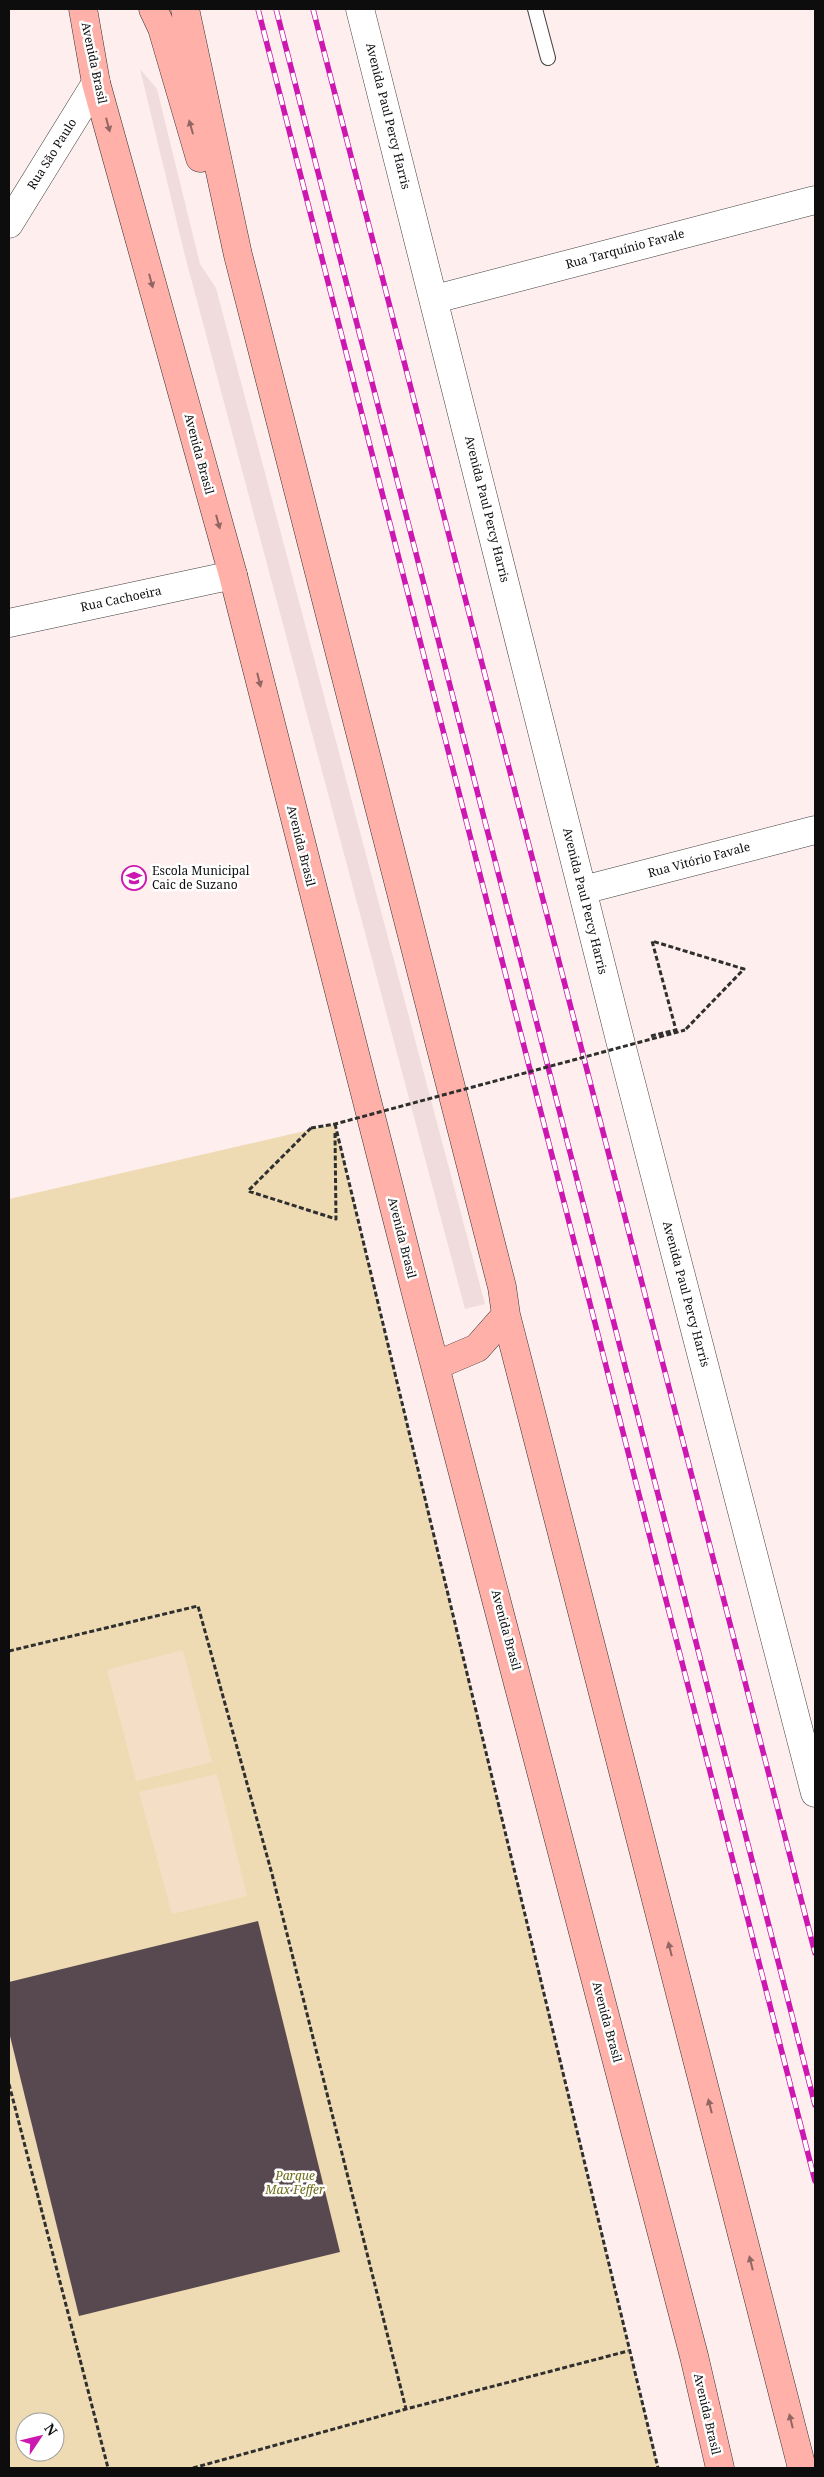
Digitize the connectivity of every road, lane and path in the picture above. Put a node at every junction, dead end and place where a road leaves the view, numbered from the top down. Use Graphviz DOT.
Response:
graph roads {
  1 [pos="83,9"];
  2 [pos="153,9"];
  3 [pos="185,9"];
  4 [pos="360,9"];
  5 [pos="534,9"];
  6 [pos="548,58"];
  7 [pos="96,83"];
  8 [pos="815,200"];
  9 [pos="9,224"];
  10 [pos="238,254"];
  11 [pos="435,299"];
  12 [pos="233,576"];
  13 [pos="9,623"];
  14 [pos="815,830"];
  15 [pos="583,890"];
  16 [pos="676,1030"];
  17 [pos="335,1124"];
  18 [pos="506,1315"];
  19 [pos="437,1365"];
  20 [pos="9,1651"];
  21 [pos="815,1793"];
  22 [pos="9,2084"];
  23 [pos="628,2351"];
  24 [pos="406,2409"];
  25 [pos="108,2468"];
  26 [pos="193,2468"];
  27 [pos="658,2468"];
  28 [pos="720,2468"];
  29 [pos="802,2468"];
  1 -- 7 [label="main road, Avenida Brasil"];
  10 -- 2 [label="main road, one-way"];
  3 -- 10 [label="main road"];
  4 -- 11 [label="street, Avenida Paul Percy Harris"];
  5 -- 6 [label="lane"];
  7 -- 9 [label="street, Rua São Paulo"];
  7 -- 12 [label="main road, Avenida Brasil, one-way"];
  8 -- 11 [label="street, Rua Tarquínio Favale"];
  10 -- 18 [label="main road"];
  11 -- 15 [label="street, Avenida Paul Percy Harris"];
  12 -- 13 [label="street, Rua Cachoeira"];
  12 -- 19 [label="main road, Avenida Brasil, one-way"];
  14 -- 15 [label="street, Rua Vitório Favale"];
  15 -- 21 [label="street, Avenida Paul Percy Harris"];
  16 -- 17 [label="path, bridge"];
  17 -- 17 [label="path, bridge"];
  17 -- 23 [label="path"];
  18 -- 19 [label="main road"];
  29 -- 18 [label="main road, one-way"];
  19 -- 28 [label="main road, Avenida Brasil"];
  20 -- 24 [label="path"];
  22 -- 25 [label="path"];
  23 -- 24 [label="path"];
  23 -- 27 [label="path"];
  24 -- 26 [label="path"];
}
